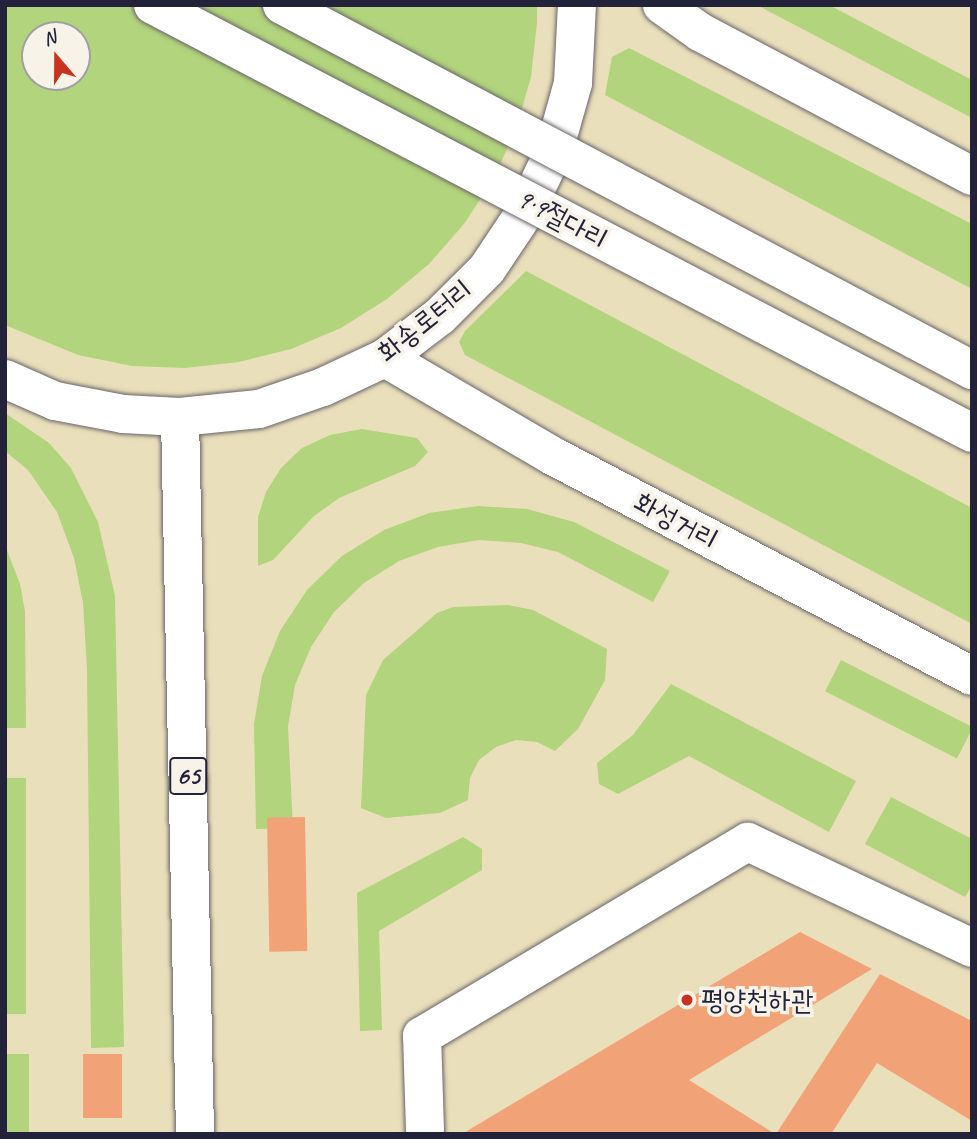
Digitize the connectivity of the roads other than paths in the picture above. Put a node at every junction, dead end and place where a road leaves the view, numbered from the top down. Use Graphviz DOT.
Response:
graph roads {
  1 [pos="153,5"];
  2 [pos="282,5"];
  3 [pos="577,5"];
  4 [pos="662,5"];
  5 [pos="972,176"];
  6 [pos="385,358"];
  7 [pos="972,370"];
  8 [pos="5,379"];
  9 [pos="180,417"];
  10 [pos="972,433"];
  11 [pos="972,676"];
  12 [pos="972,948"];
  13 [pos="425,1130"];
  14 [pos="195,1134"];
  1 -- 10 [label="main road, 9·9절다리, bridge"];
  2 -- 7 [label="main road, 9·9절다리, bridge"];
  3 -- 6 [label="main road, 화송로터리"];
  4 -- 5 [label="main road"];
  6 -- 9 [label="main road, 화송로터리"];
  6 -- 11 [label="main road, 화성거리"];
  8 -- 9 [label="main road, 화송로터리"];
  9 -- 14 [label="main road, 65"];
  12 -- 13 [label="main road"];
}
